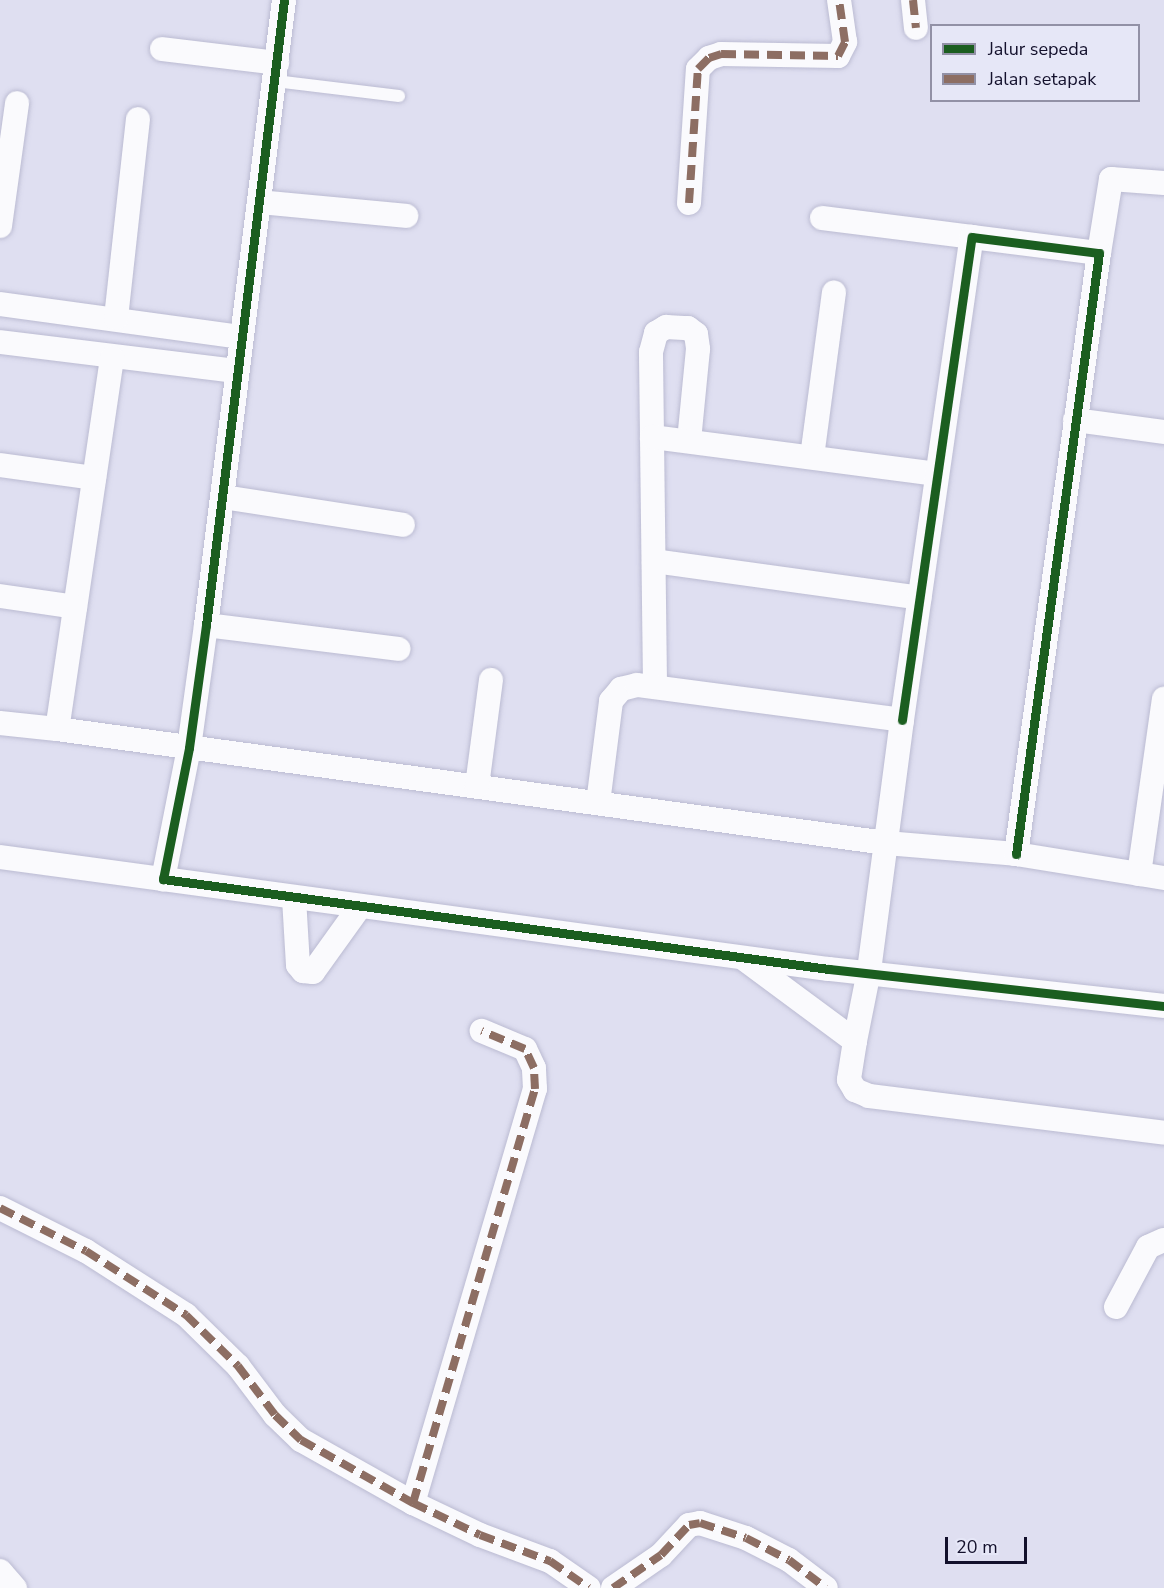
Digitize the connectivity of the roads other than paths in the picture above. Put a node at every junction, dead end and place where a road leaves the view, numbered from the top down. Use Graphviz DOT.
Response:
graph roads {
  1 [pos="284,0"];
  2 [pos="839,0"];
  3 [pos="913,0"];
  4 [pos="916,28"];
  5 [pos="162,49"];
  6 [pos="276,72"];
  7 [pos="399,96"];
  8 [pos="17,103"];
  9 [pos="138,119"];
  10 [pos="1164,183"];
  11 [pos="259,202"];
  12 [pos="689,202"];
  13 [pos="406,216"];
  14 [pos="822,218"];
  15 [pos="0,226"];
  16 [pos="972,237"];
  17 [pos="1099,253"];
  18 [pos="834,292"];
  19 [pos="0,304"];
  20 [pos="116,318"];
  21 [pos="241,337"];
  22 [pos="0,342"];
  23 [pos="112,357"];
  24 [pos="236,371"];
  25 [pos="1075,420"];
  26 [pos="1164,432"];
  27 [pos="652,437"];
  28 [pos="689,440"];
  29 [pos="812,457"];
  30 [pos="0,465"];
  31 [pos="937,474"];
  32 [pos="94,478"];
  33 [pos="223,497"];
  34 [pos="403,525"];
  35 [pos="654,561"];
  36 [pos="0,596"];
  37 [pos="919,598"];
  38 [pos="75,607"];
  39 [pos="206,625"];
  40 [pos="399,649"];
  41 [pos="492,680"];
  42 [pos="655,684"];
  43 [pos="1164,699"];
  44 [pos="902,720"];
  45 [pos="0,723"];
  46 [pos="57,729"];
  47 [pos="189,748"];
  48 [pos="477,786"];
  49 [pos="598,803"];
  50 [pos="886,843"];
  51 [pos="1016,854"];
  52 [pos="0,857"];
  53 [pos="1139,874"];
  54 [pos="1164,878"];
  55 [pos="163,879"];
  56 [pos="294,898"];
  57 [pos="359,908"];
  58 [pos="742,957"];
  59 [pos="870,971"];
  60 [pos="1164,1005"];
  61 [pos="482,1031"];
  62 [pos="855,1041"];
  63 [pos="1164,1133"];
  64 [pos="0,1208"];
  65 [pos="1164,1240"];
  66 [pos="1116,1307"];
  67 [pos="413,1503"];
  68 [pos="0,1571"];
  69 [pos="15,1588"];
  70 [pos="589,1588"];
  71 [pos="613,1588"];
  72 [pos="826,1588"];
  1 -- 6 [label="street"];
  2 -- 12 [label="street"];
  3 -- 4 [label="street"];
  5 -- 6 [label="street"];
  6 -- 7 [label="lane"];
  6 -- 11 [label="street"];
  8 -- 15 [label="street"];
  9 -- 20 [label="street"];
  10 -- 17 [label="street"];
  11 -- 13 [label="street"];
  11 -- 21 [label="street"];
  14 -- 16 [label="street"];
  16 -- 17 [label="street"];
  16 -- 31 [label="street"];
  17 -- 25 [label="street"];
  18 -- 29 [label="street"];
  19 -- 20 [label="street"];
  20 -- 21 [label="street"];
  21 -- 24 [label="street"];
  22 -- 23 [label="street"];
  23 -- 24 [label="street"];
  23 -- 32 [label="street"];
  24 -- 33 [label="street"];
  25 -- 26 [label="street"];
  25 -- 51 [label="street"];
  27 -- 28 [label="street"];
  27 -- 28 [label="street"];
  27 -- 35 [label="street"];
  28 -- 29 [label="street"];
  29 -- 31 [label="street"];
  30 -- 32 [label="street"];
  31 -- 37 [label="street"];
  32 -- 38 [label="street"];
  33 -- 34 [label="street"];
  33 -- 39 [label="street"];
  35 -- 37 [label="street"];
  35 -- 42 [label="street"];
  36 -- 38 [label="street"];
  37 -- 44 [label="street"];
  38 -- 46 [label="street"];
  39 -- 40 [label="street"];
  39 -- 47 [label="street"];
  41 -- 48 [label="street"];
  42 -- 44 [label="street"];
  42 -- 49 [label="street"];
  43 -- 53 [label="street"];
  44 -- 50 [label="street"];
  45 -- 46 [label="street"];
  46 -- 47 [label="street"];
  47 -- 48 [label="street"];
  47 -- 55 [label="street"];
  48 -- 49 [label="street"];
  49 -- 50 [label="street"];
  50 -- 51 [label="street"];
  50 -- 59 [label="street"];
  51 -- 53 [label="street"];
  52 -- 55 [label="street"];
  53 -- 54 [label="street"];
  55 -- 56 [label="street"];
  56 -- 57 [label="street"];
  56 -- 57 [label="street"];
  57 -- 58 [label="street"];
  58 -- 59 [label="street"];
  58 -- 62 [label="street"];
  59 -- 60 [label="street"];
  59 -- 62 [label="street"];
  61 -- 67 [label="street"];
  62 -- 63 [label="street"];
  64 -- 67 [label="street"];
  65 -- 66 [label="street"];
  67 -- 70 [label="street"];
  68 -- 69 [label="street"];
  71 -- 72 [label="street"];
}
